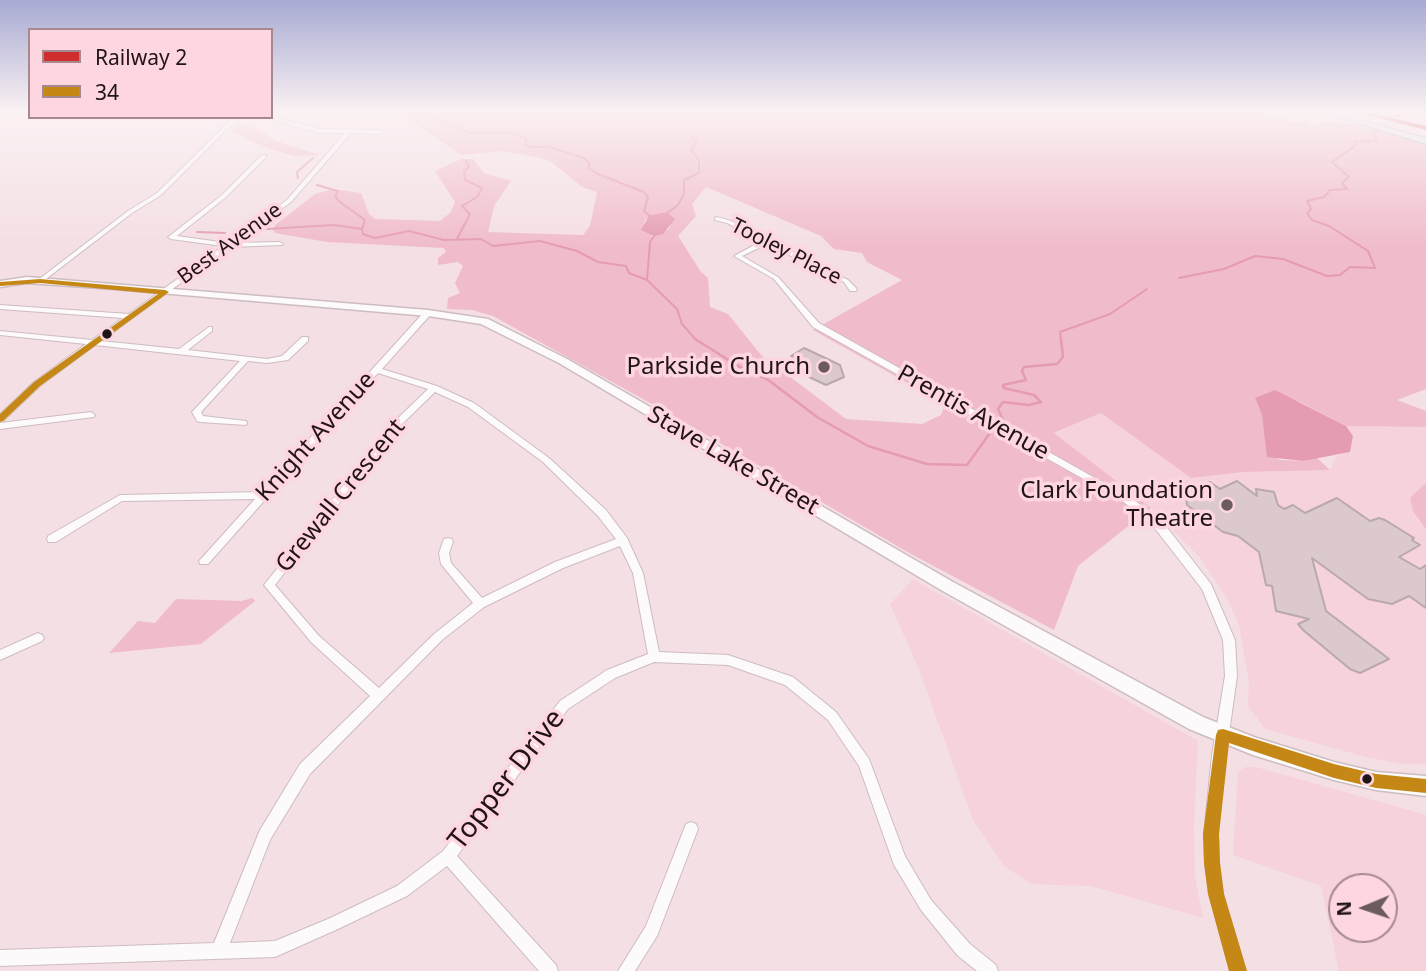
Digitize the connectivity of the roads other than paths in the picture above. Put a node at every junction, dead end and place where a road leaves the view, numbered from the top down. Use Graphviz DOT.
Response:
graph roads {
  1 [pos="196,157"];
  2 [pos="263,157"];
  3 [pos="328,157"];
  4 [pos="717,219"];
  5 [pos="768,241"];
  6 [pos="280,244"];
  7 [pos="228,246"];
  8 [pos="40,281"];
  9 [pos="0,284"];
  10 [pos="853,289"];
  11 [pos="165,292"];
  12 [pos="0,307"];
  13 [pos="428,313"];
  14 [pos="131,316"];
  15 [pos="209,329"];
  16 [pos="0,332"];
  17 [pos="305,339"];
  18 [pos="94,343"];
  19 [pos="181,351"];
  20 [pos="246,359"];
  21 [pos="377,370"];
  22 [pos="434,388"];
  23 [pos="91,415"];
  24 [pos="0,419"];
  25 [pos="243,423"];
  26 [pos="0,426"];
  27 [pos="264,495"];
  28 [pos="52,539"];
  29 [pos="624,541"];
  30 [pos="448,542"];
  31 [pos="204,561"];
  32 [pos="480,604"];
  33 [pos="38,638"];
  34 [pos="0,655"];
  35 [pos="654,657"];
  36 [pos="378,695"];
  37 [pos="1223,734"];
  38 [pos="1426,786"];
  39 [pos="691,828"];
  40 [pos="448,856"];
  41 [pos="218,952"];
  42 [pos="0,958"];
  43 [pos="550,971"];
  44 [pos="626,971"];
  45 [pos="990,971"];
  46 [pos="1238,971"];
  1 -- 8 [label="street"];
  2 -- 7 [label="street"];
  3 -- 7 [label="street, Best Avenue"];
  4 -- 5 [label="street, Tooley Place"];
  5 -- 10 [label="street, Tooley Place"];
  5 -- 37 [label="street, Prentis Avenue"];
  6 -- 7 [label="street"];
  7 -- 11 [label="street, Best Avenue"];
  8 -- 9 [label="main road, Stave Lake Street"];
  8 -- 11 [label="main road, Stave Lake Street"];
  11 -- 13 [label="main road, Stave Lake Street"];
  11 -- 14 [label="street, Best Avenue"];
  12 -- 14 [label="street"];
  13 -- 21 [label="street, Knight Avenue"];
  13 -- 37 [label="main road, Stave Lake Street"];
  14 -- 18 [label="street, Best Avenue"];
  15 -- 19 [label="street"];
  16 -- 18 [label="street"];
  17 -- 20 [label="street"];
  18 -- 19 [label="street"];
  18 -- 24 [label="street, Best Avenue"];
  19 -- 20 [label="street"];
  20 -- 25 [label="street"];
  21 -- 22 [label="street"];
  21 -- 27 [label="street, Knight Avenue"];
  22 -- 29 [label="street"];
  22 -- 36 [label="street, Grewall Crescent"];
  23 -- 26 [label="street"];
  27 -- 28 [label="street"];
  27 -- 31 [label="street, Knight Avenue"];
  29 -- 32 [label="street"];
  29 -- 35 [label="street"];
  30 -- 32 [label="street"];
  32 -- 36 [label="street"];
  33 -- 34 [label="street"];
  35 -- 40 [label="street, Topper Drive"];
  35 -- 45 [label="street, Topper Drive"];
  36 -- 41 [label="street"];
  37 -- 38 [label="main road, Stave Lake Street"];
  37 -- 46 [label="street"];
  39 -- 44 [label="street"];
  40 -- 41 [label="street, Topper Drive"];
  40 -- 43 [label="street"];
  41 -- 42 [label="street, Topper Drive"];
}
